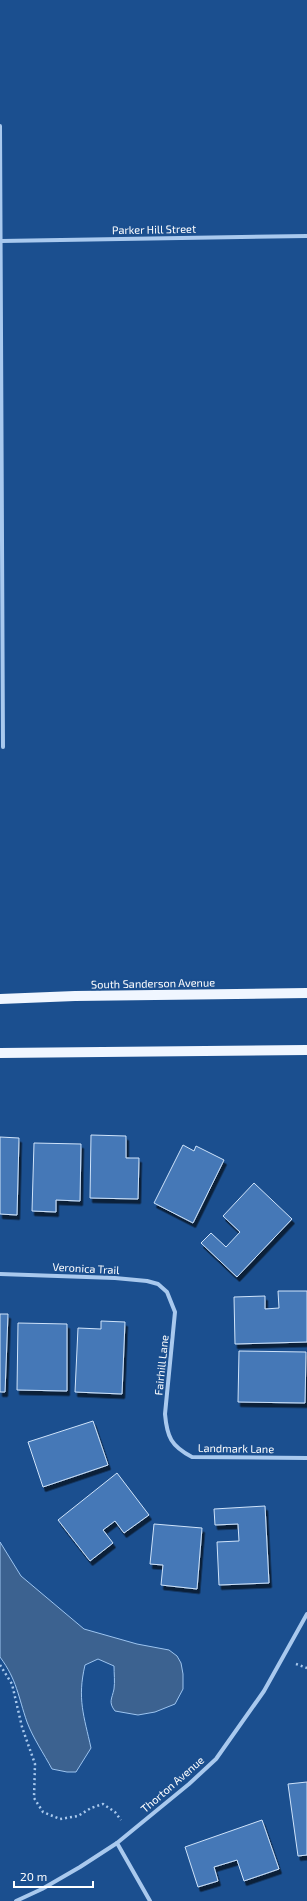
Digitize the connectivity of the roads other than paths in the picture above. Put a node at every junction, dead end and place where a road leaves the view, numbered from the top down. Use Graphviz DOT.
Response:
graph roads {
  1 [pos="0,126"];
  2 [pos="307,236"];
  3 [pos="1,241"];
  4 [pos="1,568"];
  5 [pos="3,747"];
  6 [pos="307,993"];
  7 [pos="0,999"];
  8 [pos="307,1050"];
  9 [pos="0,1054"];
  10 [pos="0,1274"];
  11 [pos="167,1292"];
  12 [pos="171,1441"];
  13 [pos="307,1458"];
  14 [pos="307,1614"];
  15 [pos="117,1843"];
  16 [pos="16,1901"];
  17 [pos="150,1901"];
  1 -- 3 [label="street"];
  2 -- 3 [label="street, Parker Hill Street"];
  3 -- 4 [label="street"];
  4 -- 5 [label="street"];
  6 -- 7 [label="main road, South Sanderson Avenue"];
  8 -- 9 [label="main road"];
  10 -- 11 [label="street, Veronica Trail"];
  11 -- 12 [label="street, Fairhill Lane"];
  12 -- 13 [label="street, Landmark Lane"];
  14 -- 15 [label="street, Thorton Avenue"];
  15 -- 16 [label="street, Thorton Avenue"];
  15 -- 17 [label="street"];
}
